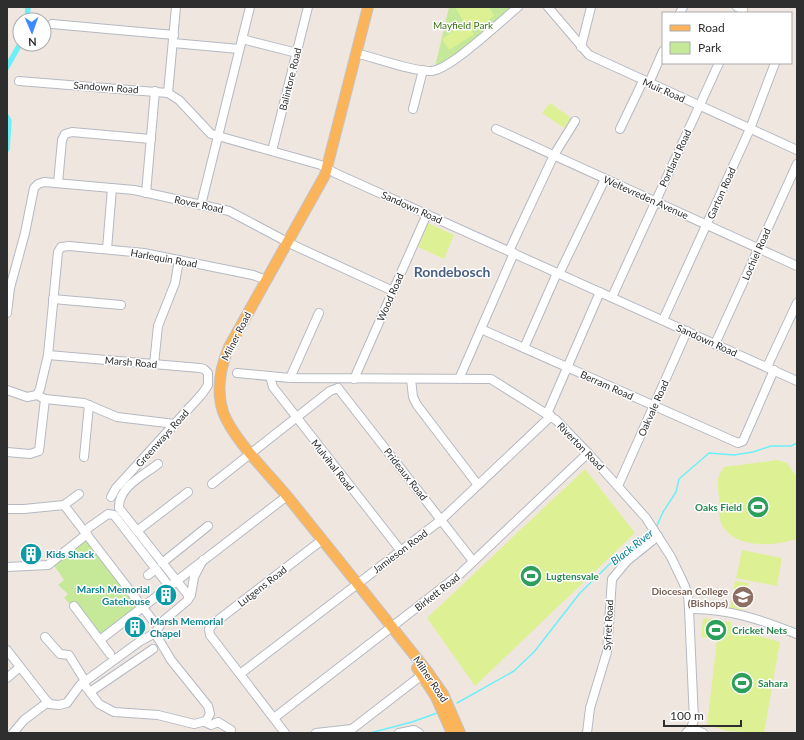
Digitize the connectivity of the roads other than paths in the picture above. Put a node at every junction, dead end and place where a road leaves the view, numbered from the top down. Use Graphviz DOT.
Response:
graph roads {
  1 [pos="176,7"];
  2 [pos="250,7"];
  3 [pos="308,7"];
  4 [pos="368,7"];
  5 [pos="518,7"];
  6 [pos="548,7"];
  7 [pos="591,7"];
  8 [pos="52,24"];
  9 [pos="173,39"];
  10 [pos="242,39"];
  11 [pos="581,47"];
  12 [pos="239,49"];
  13 [pos="297,53"];
  14 [pos="356,53"];
  15 [pos="662,53"];
  16 [pos="719,64"];
  17 [pos="775,64"];
  18 [pos="423,70"];
  19 [pos="19,81"];
  20 [pos="646,82"];
  21 [pos="155,91"];
  22 [pos="168,93"];
  23 [pos="699,106"];
  24 [pos="414,109"];
  25 [pos="575,121"];
  26 [pos="496,129"];
  27 [pos="620,129"];
  28 [pos="750,129"];
  29 [pos="217,136"];
  30 [pos="151,139"];
  31 [pos="797,150"];
  32 [pos="272,151"];
  33 [pos="554,155"];
  34 [pos="797,164"];
  35 [pos="328,169"];
  36 [pos="605,179"];
  37 [pos="58,183"];
  38 [pos="112,188"];
  39 [pos="146,193"];
  40 [pos="656,201"];
  41 [pos="201,205"];
  42 [pos="427,214"];
  43 [pos="707,225"];
  44 [pos="287,242"];
  45 [pos="758,248"];
  46 [pos="107,249"];
  47 [pos="512,252"];
  48 [pos="179,260"];
  49 [pos="797,266"];
  50 [pos="558,274"];
  51 [pos="266,280"];
  52 [pos="393,291"];
  53 [pos="600,292"];
  54 [pos="612,297"];
  55 [pos="53,299"];
  56 [pos="797,303"];
  57 [pos="121,305"];
  58 [pos="7,312"];
  59 [pos="319,314"];
  60 [pos="663,320"];
  61 [pos="481,329"];
  62 [pos="687,331"];
  63 [pos="715,344"];
  64 [pos="524,348"];
  65 [pos="48,355"];
  66 [pos="154,364"];
  67 [pos="567,367"];
  68 [pos="771,368"];
  69 [pos="237,373"];
  70 [pos="209,376"];
  71 [pos="270,376"];
  72 [pos="290,378"];
  73 [pos="338,379"];
  74 [pos="354,379"];
  75 [pos="411,379"];
  76 [pos="459,379"];
  77 [pos="797,381"];
  78 [pos="338,388"];
  79 [pos="7,390"];
  80 [pos="37,395"];
  81 [pos="45,399"];
  82 [pos="89,405"];
  83 [pos="654,406"];
  84 [pos="549,415"];
  85 [pos="297,418"];
  86 [pos="175,424"];
  87 [pos="7,452"];
  88 [pos="251,453"];
  89 [pos="588,453"];
  90 [pos="84,457"];
  91 [pos="158,464"];
  92 [pos="212,484"];
  93 [pos="478,485"];
  94 [pos="618,486"];
  95 [pos="188,492"];
  96 [pos="79,494"];
  97 [pos="287,496"];
  98 [pos="111,497"];
  99 [pos="64,505"];
  100 [pos="7,509"];
  101 [pos="441,520"];
  102 [pos="208,526"];
  103 [pos="137,531"];
  104 [pos="86,533"];
  105 [pos="658,535"];
  106 [pos="322,540"];
  107 [pos="401,551"];
  108 [pos="203,560"];
  109 [pos="473,561"];
  110 [pos="162,563"];
  111 [pos="7,567"];
  112 [pos="156,569"];
  113 [pos="148,575"];
  114 [pos="176,581"];
  115 [pos="357,584"];
  116 [pos="169,586"];
  117 [pos="189,594"];
  118 [pos="74,606"];
  119 [pos="143,607"];
  120 [pos="689,609"];
  121 [pos="154,622"];
  122 [pos="392,629"];
  123 [pos="155,633"];
  124 [pos="797,634"];
  125 [pos="46,637"];
  126 [pos="100,640"];
  127 [pos="153,649"];
  128 [pos="7,650"];
  129 [pos="110,654"];
  130 [pos="20,667"];
  131 [pos="240,674"];
  132 [pos="422,675"];
  133 [pos="7,678"];
  134 [pos="84,682"];
  135 [pos="90,692"];
  136 [pos="48,702"];
  137 [pos="210,710"];
  138 [pos="274,718"];
  139 [pos="205,722"];
  140 [pos="218,722"];
  141 [pos="231,730"];
  142 [pos="689,731"];
  143 [pos="13,733"];
  144 [pos="285,733"];
  145 [pos="316,733"];
  146 [pos="399,733"];
  147 [pos="419,733"];
  148 [pos="452,733"];
  149 [pos="460,733"];
  150 [pos="587,733"];
  151 [pos="703,733"];
  1 -- 9 [label="street"];
  2 -- 10 [label="street"];
  3 -- 13 [label="street, Balintore Road"];
  4 -- 14 [label="main road, Milner Road"];
  5 -- 18 [label="street"];
  6 -- 11 [label="street, Muir Road"];
  7 -- 11 [label="street"];
  8 -- 9 [label="street"];
  9 -- 12 [label="street"];
  9 -- 22 [label="street"];
  10 -- 12 [label="street"];
  10 -- 13 [label="street"];
  11 -- 20 [label="street, Muir Road"];
  12 -- 29 [label="street"];
  13 -- 32 [label="street, Balintore Road"];
  14 -- 18 [label="street"];
  14 -- 35 [label="main road, Milner Road"];
  15 -- 20 [label="street"];
  16 -- 23 [label="street, Portland Road"];
  17 -- 28 [label="street, Garton Road"];
  18 -- 24 [label="street"];
  19 -- 21 [label="street, Sandown Road"];
  20 -- 23 [label="street, Muir Road"];
  20 -- 27 [label="street"];
  21 -- 22 [label="street, Sandown Road"];
  21 -- 30 [label="street"];
  22 -- 29 [label="street, Sandown Road"];
  23 -- 28 [label="street, Muir Road"];
  23 -- 40 [label="street, Portland Road"];
  25 -- 33 [label="street"];
  26 -- 33 [label="street, Weltevreden Avenue"];
  28 -- 31 [label="street, Muir Road"];
  28 -- 43 [label="street, Garton Road"];
  29 -- 32 [label="street, Sandown Road"];
  29 -- 41 [label="street"];
  30 -- 37 [label="street"];
  30 -- 39 [label="street"];
  32 -- 35 [label="street, Sandown Road"];
  33 -- 36 [label="street, Weltevreden Avenue"];
  33 -- 47 [label="street"];
  34 -- 45 [label="street, Lochiel Road"];
  35 -- 42 [label="street, Sandown Road"];
  35 -- 44 [label="main road, Milner Road"];
  36 -- 40 [label="street, Weltevreden Avenue"];
  36 -- 50 [label="street"];
  37 -- 38 [label="street, Rover Road"];
  37 -- 58 [label="street, Rover Road"];
  38 -- 39 [label="street, Rover Road"];
  38 -- 46 [label="street"];
  39 -- 41 [label="street, Rover Road"];
  40 -- 43 [label="street, Weltevreden Avenue"];
  40 -- 54 [label="street, Portland Road"];
  41 -- 44 [label="street, Rover Road"];
  42 -- 47 [label="street, Sandown Road"];
  42 -- 52 [label="street, Wood Road"];
  43 -- 45 [label="street, Weltevreden Avenue"];
  43 -- 60 [label="street, Garton Road"];
  44 -- 51 [label="main road, Milner Road"];
  44 -- 52 [label="street, Rover Road"];
  45 -- 49 [label="street, Weltevreden Avenue"];
  45 -- 63 [label="street, Lochiel Road"];
  46 -- 48 [label="street, Harlequin Road"];
  46 -- 55 [label="street, Harlequin Road"];
  47 -- 50 [label="street, Sandown Road"];
  47 -- 61 [label="street"];
  48 -- 51 [label="street, Harlequin Road"];
  48 -- 66 [label="street"];
  50 -- 53 [label="street, Sandown Road"];
  50 -- 64 [label="street"];
  51 -- 88 [label="main road, Milner Road"];
  52 -- 74 [label="street, Wood Road"];
  53 -- 54 [label="street, Sandown Road"];
  53 -- 67 [label="street, Jamieson Road"];
  54 -- 60 [label="street, Sandown Road"];
  55 -- 57 [label="street"];
  55 -- 65 [label="street"];
  56 -- 68 [label="street"];
  59 -- 72 [label="street"];
  60 -- 62 [label="street, Sandown Road"];
  61 -- 64 [label="street, Berram Road"];
  61 -- 76 [label="street"];
  62 -- 63 [label="street, Sandown Road"];
  62 -- 83 [label="street, Oakvale Road"];
  63 -- 68 [label="street, Sandown Road"];
  64 -- 67 [label="street, Berram Road"];
  65 -- 66 [label="street, Marsh Road"];
  65 -- 80 [label="street"];
  66 -- 70 [label="street, Marsh Road"];
  67 -- 83 [label="street, Berram Road"];
  67 -- 84 [label="street, Jamieson Road"];
  68 -- 77 [label="street, Sandown Road"];
  68 -- 83 [label="street, Berram Road"];
  69 -- 71 [label="street, Riverton Road"];
  70 -- 86 [label="street, Greenways Road"];
  71 -- 72 [label="street, Riverton Road"];
  71 -- 85 [label="street, Mulvihal Road"];
  72 -- 73 [label="street, Riverton Road"];
  73 -- 74 [label="street, Riverton Road"];
  73 -- 78 [label="street"];
  74 -- 75 [label="street, Riverton Road"];
  75 -- 76 [label="street, Riverton Road"];
  75 -- 93 [label="street"];
  76 -- 84 [label="street, Riverton Road"];
  78 -- 85 [label="street"];
  78 -- 101 [label="street, Prideaux Road"];
  79 -- 80 [label="street"];
  80 -- 81 [label="street"];
  81 -- 82 [label="street"];
  81 -- 87 [label="street"];
  82 -- 86 [label="street"];
  82 -- 90 [label="street"];
  83 -- 94 [label="street, Oakvale Road"];
  84 -- 89 [label="street, Riverton Road"];
  84 -- 93 [label="street, Jamieson Road"];
  85 -- 88 [label="street"];
  85 -- 107 [label="street, Mulvihal Road"];
  86 -- 98 [label="street, Greenways Road"];
  88 -- 92 [label="street"];
  88 -- 97 [label="main road, Milner Road"];
  89 -- 94 [label="street, Riverton Road"];
  89 -- 109 [label="street, Birkett Road"];
  91 -- 103 [label="street"];
  93 -- 101 [label="street, Jamieson Road"];
  94 -- 105 [label="street, Riverton Road"];
  95 -- 103 [label="street"];
  96 -- 99 [label="street"];
  97 -- 106 [label="main road, Milner Road"];
  97 -- 108 [label="street"];
  99 -- 100 [label="street"];
  99 -- 104 [label="street"];
  101 -- 107 [label="street, Jamieson Road"];
  101 -- 109 [label="street, Prideaux Road"];
  102 -- 110 [label="street"];
  103 -- 110 [label="street"];
  104 -- 111 [label="street"];
  104 -- 112 [label="street"];
  104 -- 119 [label="street"];
  105 -- 120 [label="street, Riverton Road"];
  105 -- 150 [label="street, Syfret Road"];
  106 -- 115 [label="main road, Milner Road"];
  106 -- 131 [label="street, Lutgens Road"];
  107 -- 115 [label="street, Jamieson Road"];
  108 -- 114 [label="street"];
  108 -- 117 [label="street"];
  109 -- 122 [label="street, Birkett Road"];
  110 -- 114 [label="street"];
  112 -- 113 [label="street"];
  112 -- 116 [label="street"];
  114 -- 116 [label="street"];
  114 -- 117 [label="street"];
  115 -- 122 [label="main road, Milner Road"];
  115 -- 131 [label="street, Jamieson Road"];
  116 -- 119 [label="street"];
  117 -- 123 [label="street"];
  118 -- 126 [label="street"];
  119 -- 121 [label="street"];
  119 -- 126 [label="street"];
  120 -- 124 [label="street"];
  120 -- 142 [label="street, Riverton Road"];
  122 -- 132 [label="main road, Milner Road"];
  122 -- 138 [label="street, Birkett Road"];
  122 -- 149 [label="main road, Milner Road"];
  123 -- 134 [label="street"];
  123 -- 137 [label="street"];
  125 -- 134 [label="street"];
  126 -- 129 [label="street"];
  127 -- 135 [label="street"];
  128 -- 130 [label="street"];
  130 -- 133 [label="street"];
  130 -- 136 [label="street"];
  131 -- 138 [label="street"];
  132 -- 145 [label="street"];
  132 -- 148 [label="main road, Milner Road"];
  134 -- 135 [label="street"];
  134 -- 136 [label="street"];
  135 -- 139 [label="street"];
  136 -- 143 [label="street"];
  137 -- 139 [label="street"];
  137 -- 140 [label="street"];
  138 -- 144 [label="street"];
  139 -- 140 [label="street"];
  140 -- 141 [label="street"];
  142 -- 151 [label="street"];
  146 -- 147 [label="street"];
}
